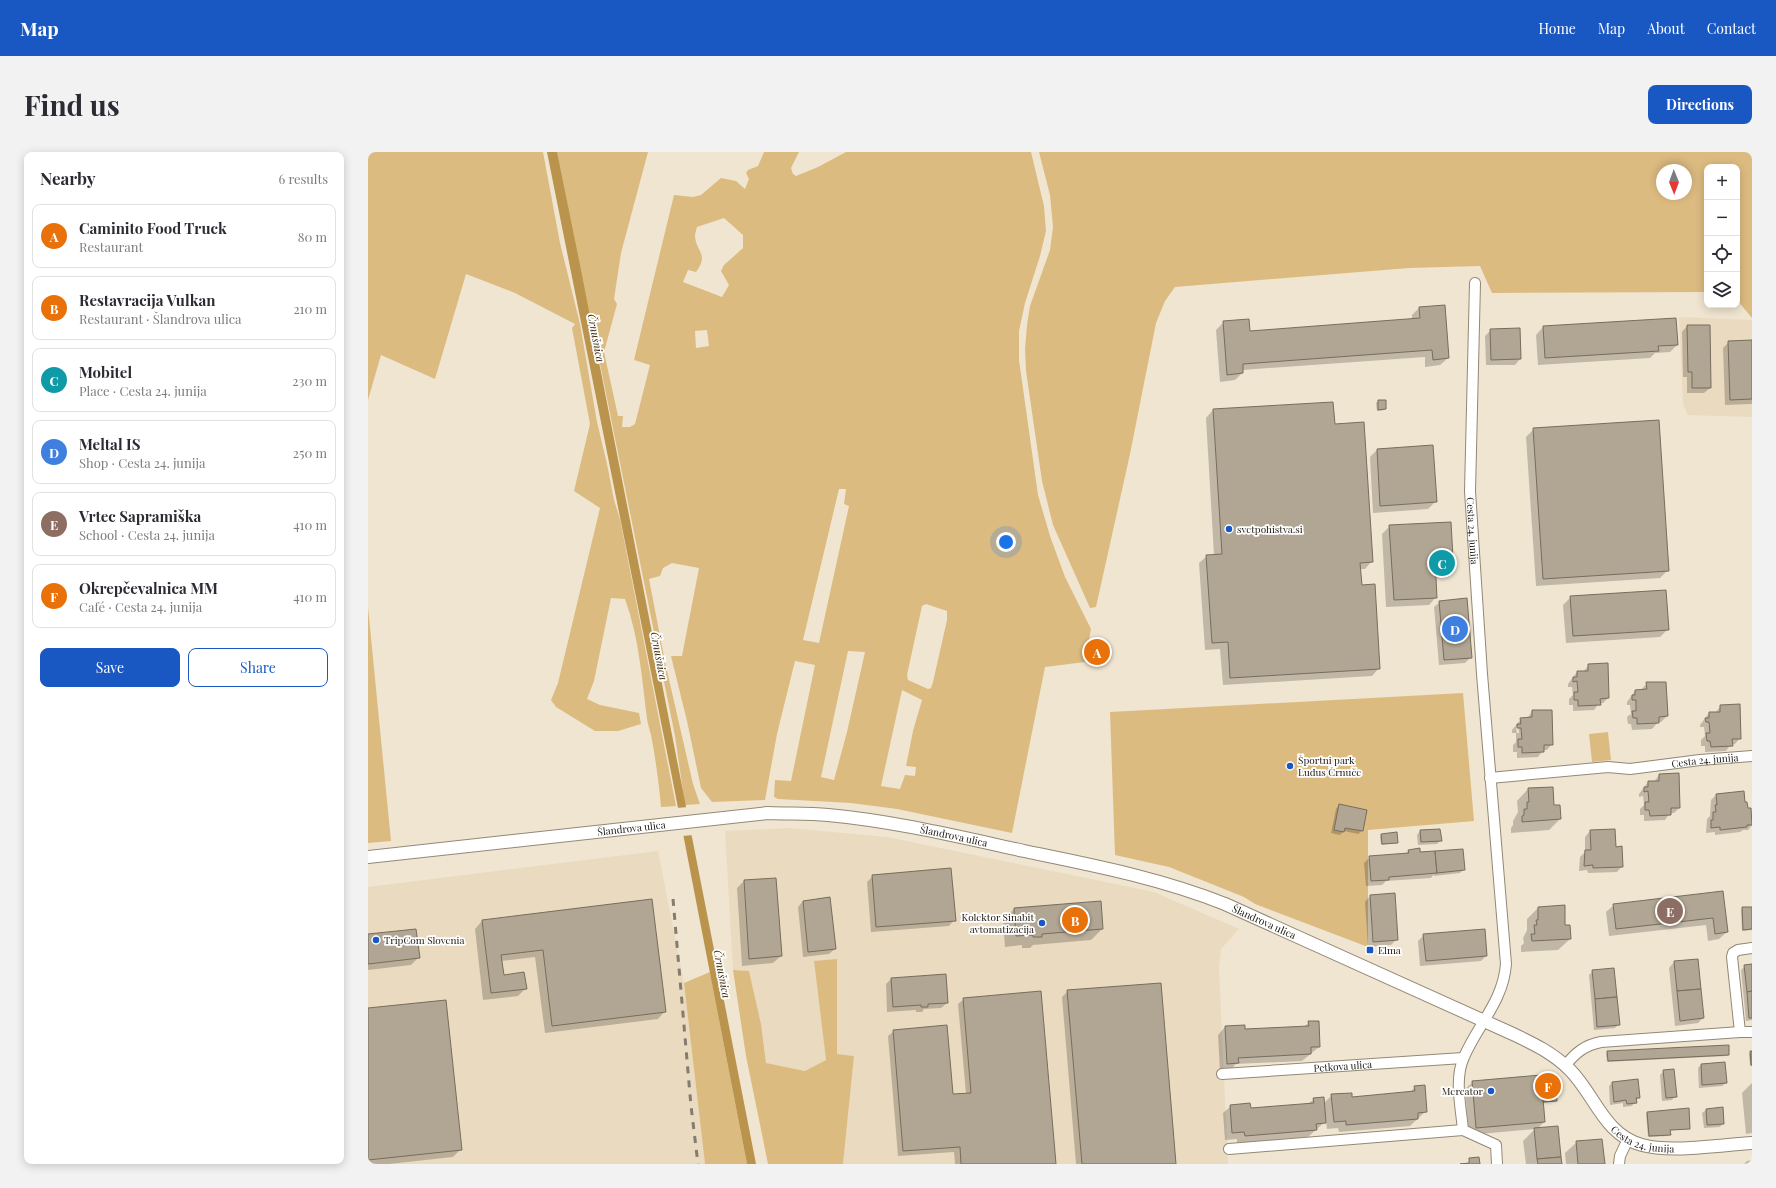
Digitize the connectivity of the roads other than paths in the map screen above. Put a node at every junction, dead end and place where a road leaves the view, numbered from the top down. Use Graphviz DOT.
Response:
graph roads {
  1 [pos="1475,283"];
  2 [pos="1752,756"];
  3 [pos="1490,778"];
  4 [pos="368,857"];
  5 [pos="1752,948"];
  6 [pos="1485,1022"];
  7 [pos="1507,1031"];
  8 [pos="1740,1032"];
  9 [pos="1752,1032"];
  10 [pos="1463,1058"];
  11 [pos="1565,1066"];
  12 [pos="1222,1074"];
  13 [pos="1463,1130"];
  14 [pos="1628,1139"];
  15 [pos="1752,1143"];
  16 [pos="1229,1149"];
  17 [pos="1497,1164"];
  18 [pos="1619,1164"];
  1 -- 3 [label="street, Cesta 24. junija"];
  2 -- 3 [label="street, Cesta 24. junija"];
  3 -- 6 [label="street, Cesta 24. junija"];
  4 -- 6 [label="street, Šlandrova ulica"];
  5 -- 8 [label="street"];
  6 -- 7 [label="street, Šlandrova ulica"];
  6 -- 10 [label="street"];
  7 -- 11 [label="street, Cesta 24. junija"];
  8 -- 9 [label="street"];
  8 -- 11 [label="street"];
  10 -- 12 [label="street, Petkova ulica"];
  10 -- 13 [label="street"];
  11 -- 14 [label="street, Cesta 24. junija"];
  13 -- 16 [label="street"];
  13 -- 17 [label="street"];
  14 -- 15 [label="street, Cesta 24. junija"];
  14 -- 18 [label="street"];
}
